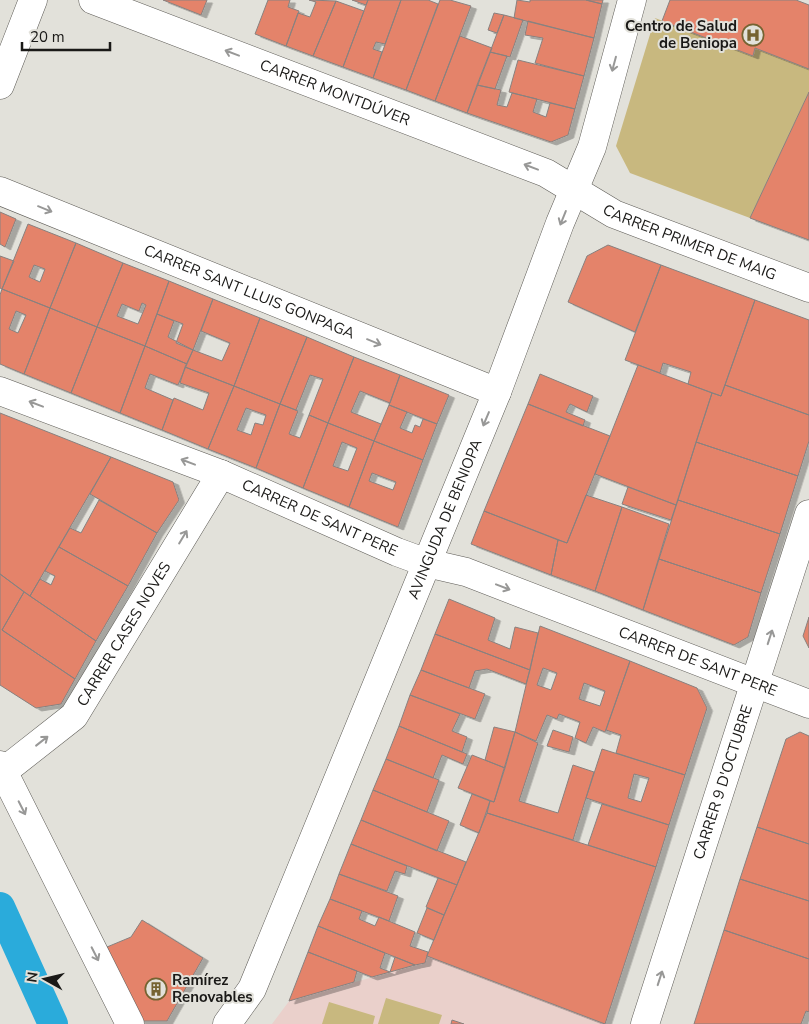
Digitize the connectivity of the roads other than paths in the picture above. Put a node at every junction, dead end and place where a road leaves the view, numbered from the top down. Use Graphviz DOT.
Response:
graph roads {
  1 [pos="33,0"];
  2 [pos="93,0"];
  3 [pos="632,0"];
  4 [pos="0,85"];
  5 [pos="574,189"];
  6 [pos="0,190"];
  7 [pos="809,288"];
  8 [pos="0,391"];
  9 [pos="498,392"];
  10 [pos="221,474"];
  11 [pos="809,514"];
  12 [pos="426,562"];
  13 [pos="755,684"];
  14 [pos="809,704"];
  15 [pos="2,768"];
  16 [pos="130,1024"];
  17 [pos="228,1024"];
  18 [pos="645,1024"];
  1 -- 4 [label="street"];
  5 -- 2 [label="street, CARRER MONTDÚVER, one-way"];
  3 -- 5 [label="street, AVINGUDA DE BENIOPA, one-way"];
  5 -- 7 [label="street, CARRER PRIMER DE MAIG"];
  5 -- 9 [label="street, AVINGUDA DE BENIOPA, one-way"];
  6 -- 9 [label="street, CARRER SANT LLUIS GONPAGA, one-way"];
  10 -- 8 [label="street, CARRER DE SANT PERE, one-way"];
  9 -- 12 [label="street, AVINGUDA DE BENIOPA, one-way"];
  10 -- 12 [label="street, CARRER DE SANT PERE"];
  15 -- 10 [label="street, CARRER CASES NOVES, one-way"];
  13 -- 11 [label="street, CARRER 9 D'OCTUBRE, one-way"];
  12 -- 13 [label="street, CARRER DE SANT PERE, one-way"];
  12 -- 17 [label="street, AVINGUDA DE BENIOPA"];
  13 -- 14 [label="street, CARRER DE SANT PERE"];
  18 -- 13 [label="street, CARRER 9 D'OCTUBRE, one-way"];
  15 -- 16 [label="street, one-way"];
}
